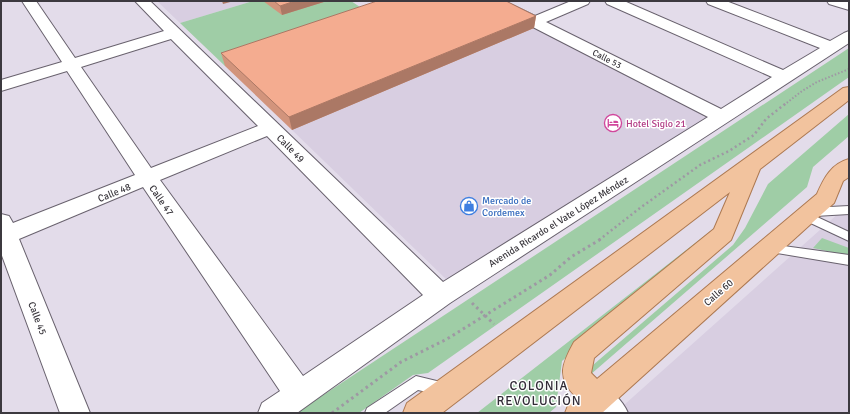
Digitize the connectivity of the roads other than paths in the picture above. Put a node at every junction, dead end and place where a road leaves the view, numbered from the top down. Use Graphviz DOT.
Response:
graph roads {
  1 [pos="29,1"];
  2 [pos="142,1"];
  3 [pos="493,1"];
  4 [pos="583,1"];
  5 [pos="612,1"];
  6 [pos="713,1"];
  7 [pos="834,1"];
  8 [pos="849,6"];
  9 [pos="534,22"];
  10 [pos="174,33"];
  11 [pos="849,36"];
  12 [pos="832,48"];
  13 [pos="73,64"];
  14 [pos="785,77"];
  15 [pos="1,86"];
  16 [pos="849,92"];
  17 [pos="840,107"];
  18 [pos="722,117"];
  19 [pos="270,128"];
  20 [pos="752,165"];
  21 [pos="847,172"];
  22 [pos="148,179"];
  23 [pos="849,210"];
  24 [pos="808,214"];
  25 [pos="3,232"];
  26 [pos="849,237"];
  27 [pos="769,248"];
  28 [pos="849,260"];
  29 [pos="441,296"];
  30 [pos="448,390"];
  31 [pos="300,395"];
  32 [pos="597,408"];
  33 [pos="75,413"];
  34 [pos="273,413"];
  35 [pos="372,413"];
  36 [pos="418,413"];
  1 -- 13 [label="street, Calle 47"];
  2 -- 10 [label="street, Calle 49"];
  3 -- 9 [label="street, Calle 53"];
  4 -- 9 [label="street"];
  5 -- 14 [label="street"];
  6 -- 12 [label="street"];
  7 -- 8 [label="street"];
  9 -- 18 [label="street, Calle 53"];
  10 -- 13 [label="street"];
  10 -- 19 [label="street, Calle 49"];
  11 -- 12 [label="street, Avenida Ricardo el Vate López Méndez"];
  12 -- 14 [label="street, Avenida Ricardo el Vate López Méndez"];
  13 -- 15 [label="street"];
  13 -- 22 [label="street, Calle 47"];
  14 -- 18 [label="street, Avenida Ricardo el Vate López Méndez"];
  16 -- 17 [label="main road"];
  17 -- 20 [label="main road"];
  18 -- 29 [label="street, Avenida Ricardo el Vate López Méndez"];
  19 -- 22 [label="street, Calle 48"];
  19 -- 29 [label="street, Calle 49"];
  20 -- 30 [label="main road"];
  20 -- 32 [label="main road"];
  21 -- 24 [label="main road, Calle 60"];
  22 -- 25 [label="street, Calle 48"];
  22 -- 31 [label="street, Calle 47"];
  23 -- 24 [label="lane"];
  24 -- 26 [label="lane"];
  24 -- 27 [label="main road, Calle 60"];
  25 -- 33 [label="street, Calle 45"];
  27 -- 28 [label="lane"];
  27 -- 32 [label="main road, Calle 60"];
  29 -- 31 [label="street, Avenida Ricardo el Vate López Méndez"];
  30 -- 35 [label="lane"];
  30 -- 36 [label="main road"];
  31 -- 34 [label="street, Avenida Ricardo el Vate López Méndez"];
}
